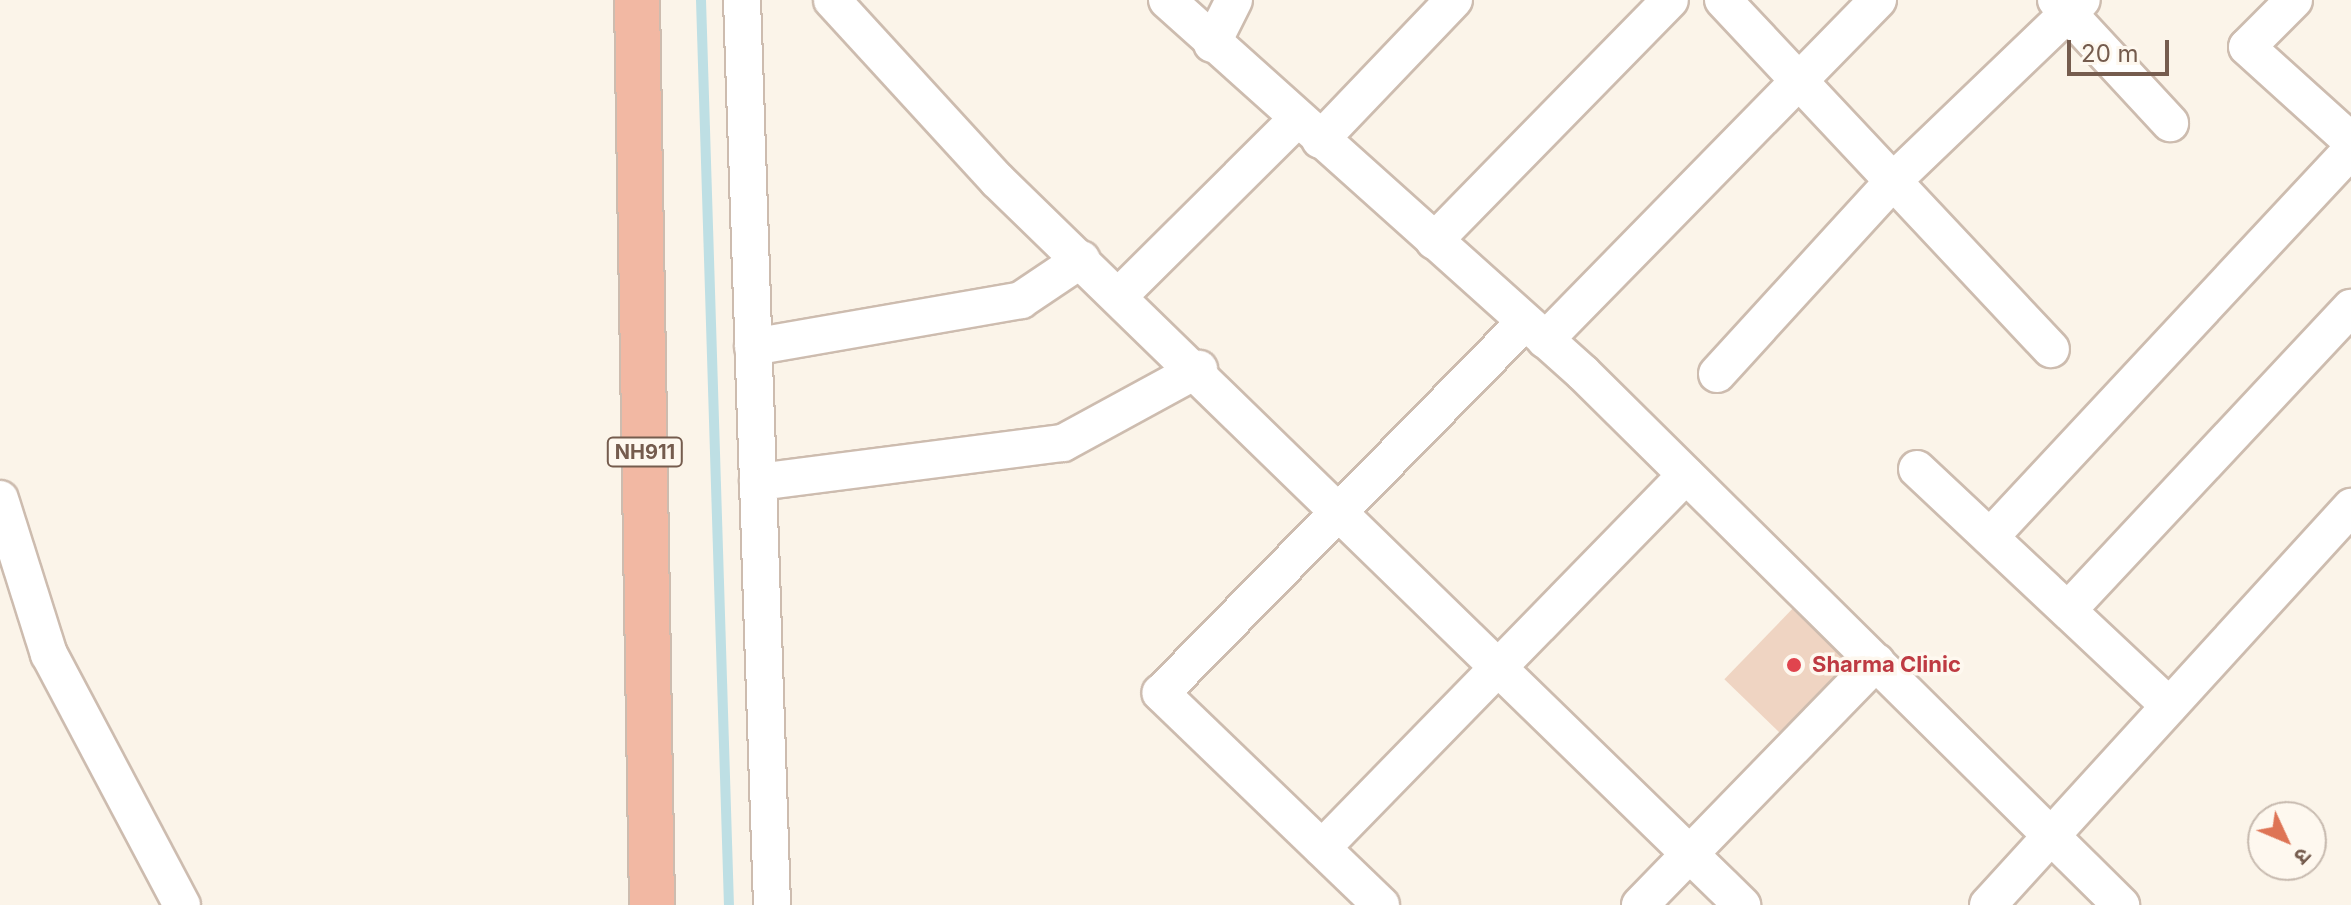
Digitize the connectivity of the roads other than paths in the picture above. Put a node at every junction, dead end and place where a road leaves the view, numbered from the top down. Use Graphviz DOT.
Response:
graph roads {
  1 [pos="637,0"];
  2 [pos="742,0"];
  3 [pos="832,0"];
  4 [pos="1167,0"];
  5 [pos="1234,0"];
  6 [pos="1454,0"];
  7 [pos="1670,0"];
  8 [pos="1723,0"];
  9 [pos="1878,0"];
  10 [pos="2294,0"];
  11 [pos="2069,4"];
  12 [pos="1212,44"];
  13 [pos="1801,81"];
  14 [pos="2170,123"];
  15 [pos="1308,130"];
  16 [pos="2351,141"];
  17 [pos="2351,150"];
  18 [pos="1894,180"];
  19 [pos="1434,241"];
  20 [pos="1082,259"];
  21 [pos="1120,295"];
  22 [pos="2351,308"];
  23 [pos="1535,331"];
  24 [pos="753,347"];
  25 [pos="2051,349"];
  26 [pos="1199,369"];
  27 [pos="1717,374"];
  28 [pos="1917,469"];
  29 [pos="1686,475"];
  30 [pos="758,482"];
  31 [pos="0,499"];
  32 [pos="2351,507"];
  33 [pos="1342,511"];
  34 [pos="1990,537"];
  35 [pos="2068,610"];
  36 [pos="1876,662"];
  37 [pos="1499,666"];
  38 [pos="2169,706"];
  39 [pos="2054,838"];
  40 [pos="1322,848"];
  41 [pos="1688,852"];
  42 [pos="182,905"];
  43 [pos="652,905"];
  44 [pos="772,905"];
  45 [pos="1381,905"];
  46 [pos="1640,905"];
  47 [pos="1742,905"];
  48 [pos="1988,905"];
  49 [pos="2121,905"];
  1 -- 43 [label="highway, NH911"];
  2 -- 24 [label="street"];
  3 -- 20 [label="street"];
  4 -- 12 [label="street"];
  5 -- 12 [label="street"];
  6 -- 15 [label="street"];
  7 -- 19 [label="street"];
  8 -- 13 [label="street"];
  9 -- 13 [label="street"];
  10 -- 16 [label="street"];
  11 -- 14 [label="street"];
  11 -- 18 [label="street"];
  12 -- 15 [label="street"];
  13 -- 18 [label="street"];
  13 -- 23 [label="street"];
  15 -- 19 [label="street"];
  15 -- 21 [label="street"];
  17 -- 34 [label="street"];
  18 -- 25 [label="street"];
  18 -- 27 [label="street"];
  19 -- 23 [label="street"];
  20 -- 21 [label="street"];
  20 -- 24 [label="street"];
  21 -- 26 [label="street"];
  22 -- 35 [label="street"];
  23 -- 29 [label="street"];
  23 -- 33 [label="street"];
  24 -- 30 [label="street"];
  26 -- 30 [label="street"];
  26 -- 33 [label="street"];
  28 -- 34 [label="street"];
  29 -- 36 [label="street"];
  29 -- 37 [label="street"];
  30 -- 44 [label="street"];
  31 -- 42 [label="street"];
  32 -- 38 [label="street"];
  33 -- 37 [label="street"];
  33 -- 40 [label="street"];
  34 -- 35 [label="street"];
  35 -- 38 [label="street"];
  36 -- 39 [label="street"];
  36 -- 41 [label="street"];
  37 -- 40 [label="street"];
  37 -- 41 [label="street"];
  38 -- 39 [label="street"];
  39 -- 48 [label="street"];
  39 -- 49 [label="street"];
  40 -- 45 [label="street"];
  41 -- 46 [label="street"];
  41 -- 47 [label="street"];
}
